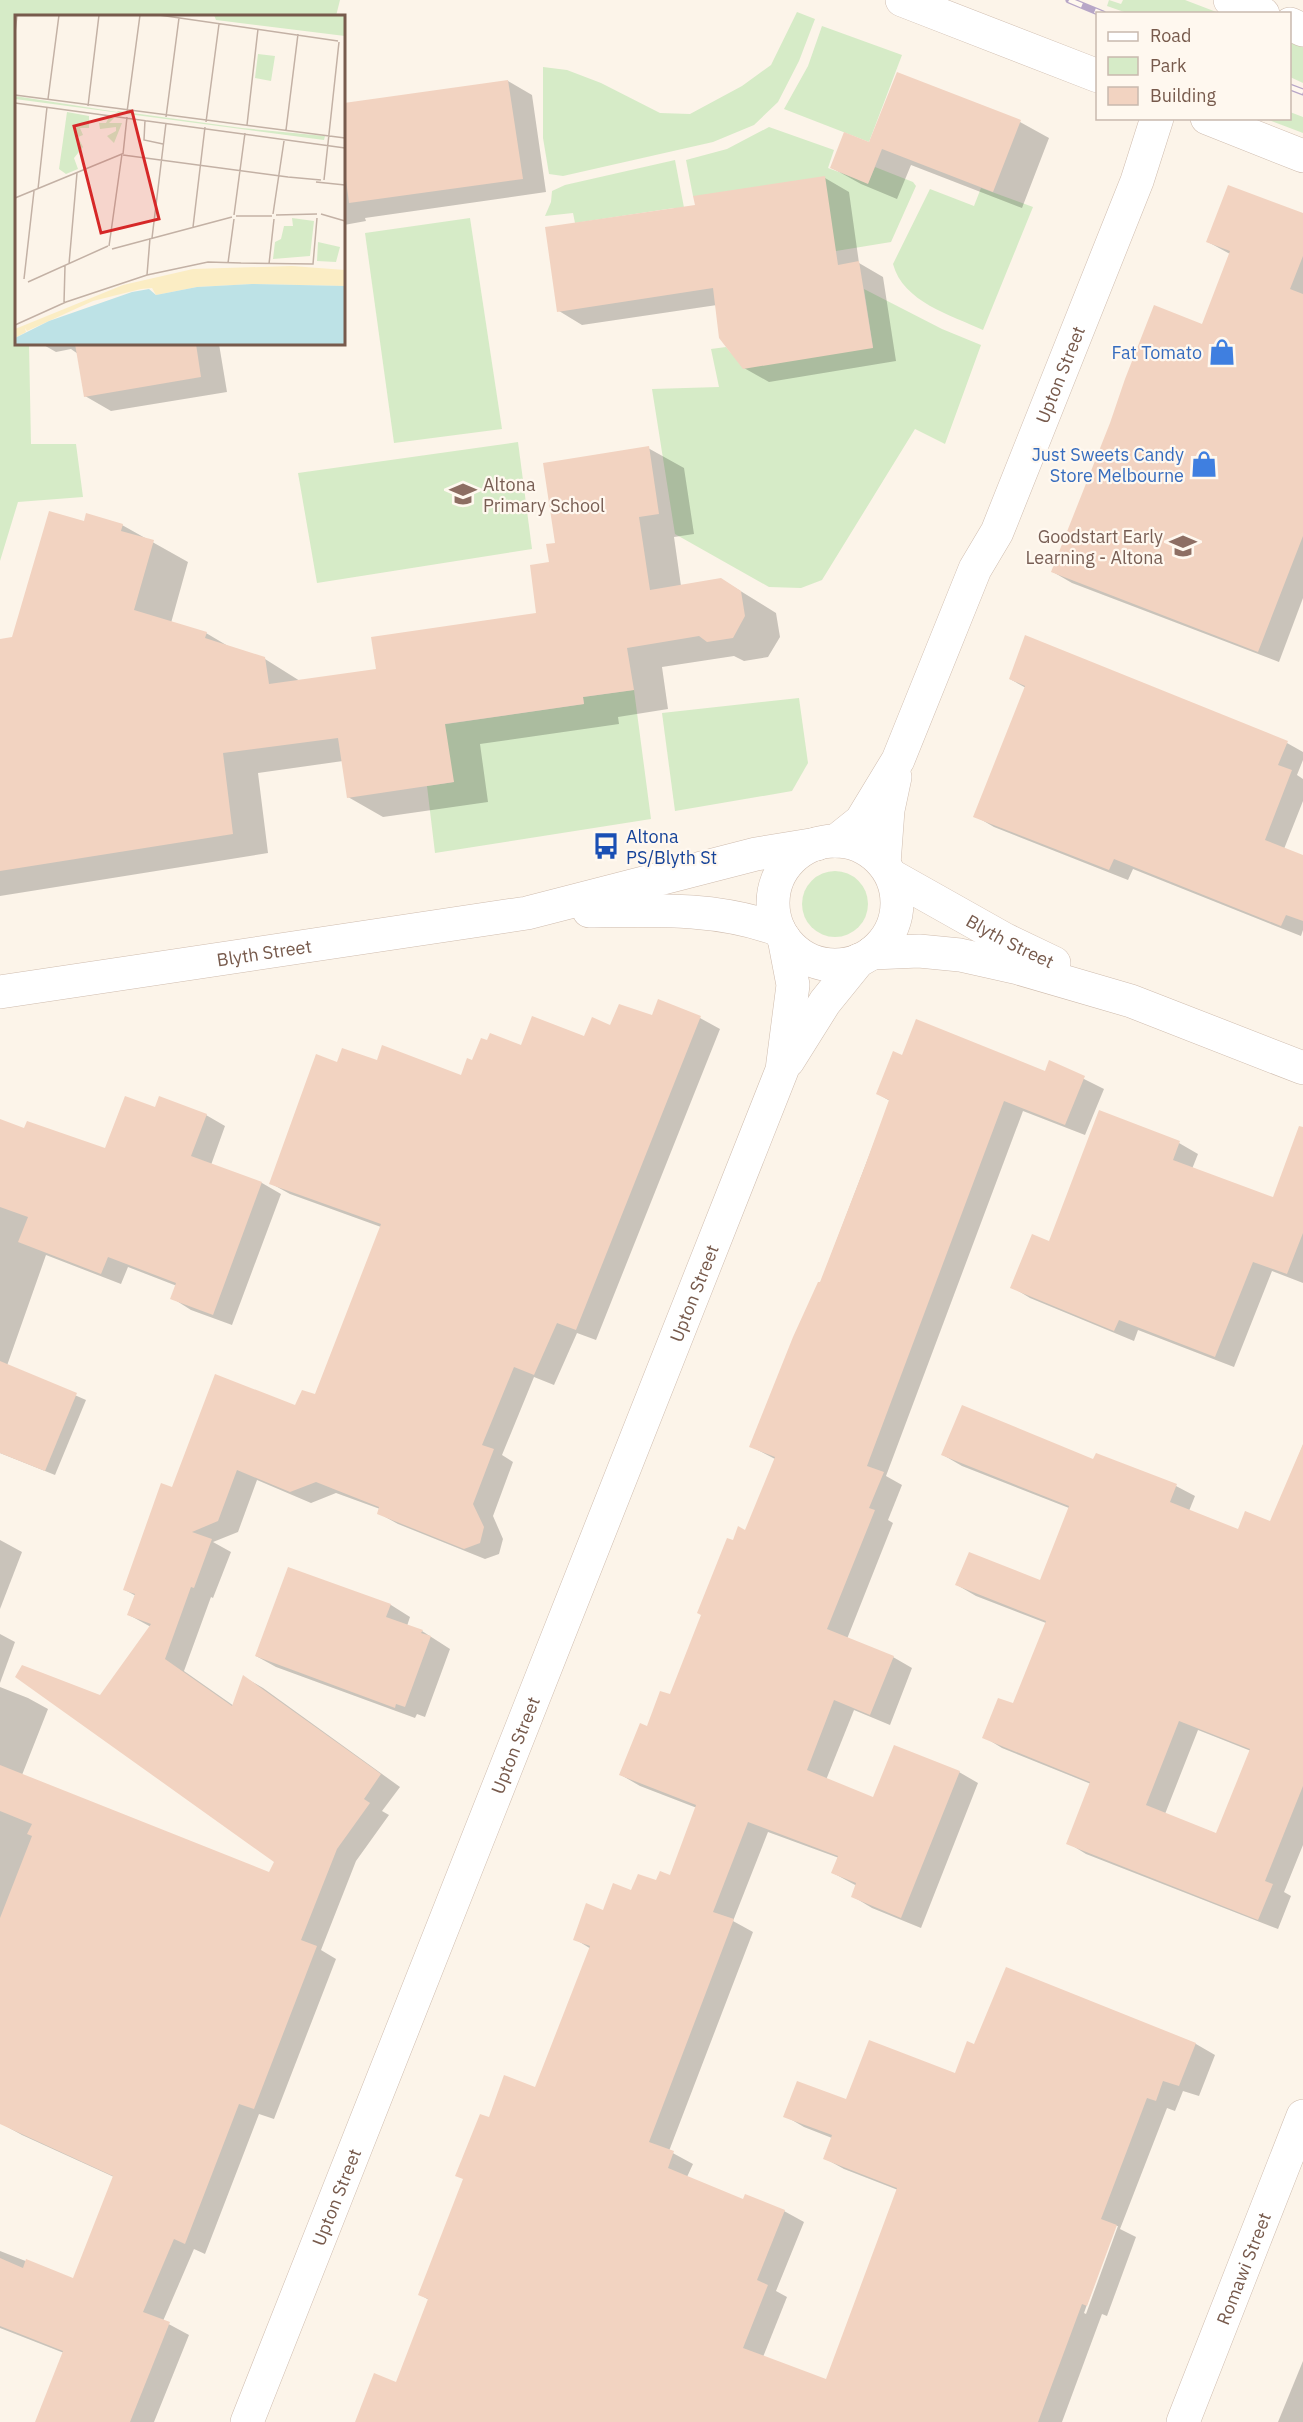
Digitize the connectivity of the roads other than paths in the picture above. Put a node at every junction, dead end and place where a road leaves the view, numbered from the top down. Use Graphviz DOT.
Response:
graph roads {
  1 [pos="902,0"];
  2 [pos="1230,0"];
  3 [pos="1258,12"];
  4 [pos="1096,75"];
  5 [pos="1156,120"];
  6 [pos="1212,120"];
  7 [pos="1303,156"];
  8 [pos="898,760"];
  9 [pos="826,843"];
  10 [pos="888,870"];
  11 [pos="527,913"];
  12 [pos="782,934"];
  13 [pos="866,957"];
  14 [pos="0,992"];
  15 [pos="1131,1001"];
  16 [pos="1303,1068"];
  17 [pos="782,1070"];
  18 [pos="1303,2116"];
  19 [pos="247,2422"];
  20 [pos="1183,2422"];
  1 -- 4 [label="street"];
  2 -- 3 [label="street"];
  5 -- 8 [label="street, Upton Street"];
  6 -- 7 [label="street"];
  8 -- 9 [label="street, Upton Street"];
  8 -- 10 [label="street, Upton Street"];
  9 -- 10 [label="street"];
  9 -- 11 [label="street, Blyth Street"];
  9 -- 12 [label="street"];
  10 -- 13 [label="street"];
  10 -- 15 [label="street, Blyth Street"];
  11 -- 12 [label="street, Blyth Street"];
  11 -- 14 [label="street, Blyth Street"];
  12 -- 13 [label="street"];
  12 -- 17 [label="street, Upton Street"];
  13 -- 15 [label="street, Blyth Street"];
  13 -- 17 [label="street, Upton Street"];
  15 -- 16 [label="street, Blyth Street"];
  17 -- 19 [label="street, Upton Street"];
  18 -- 20 [label="street, Romawi Street"];
}
